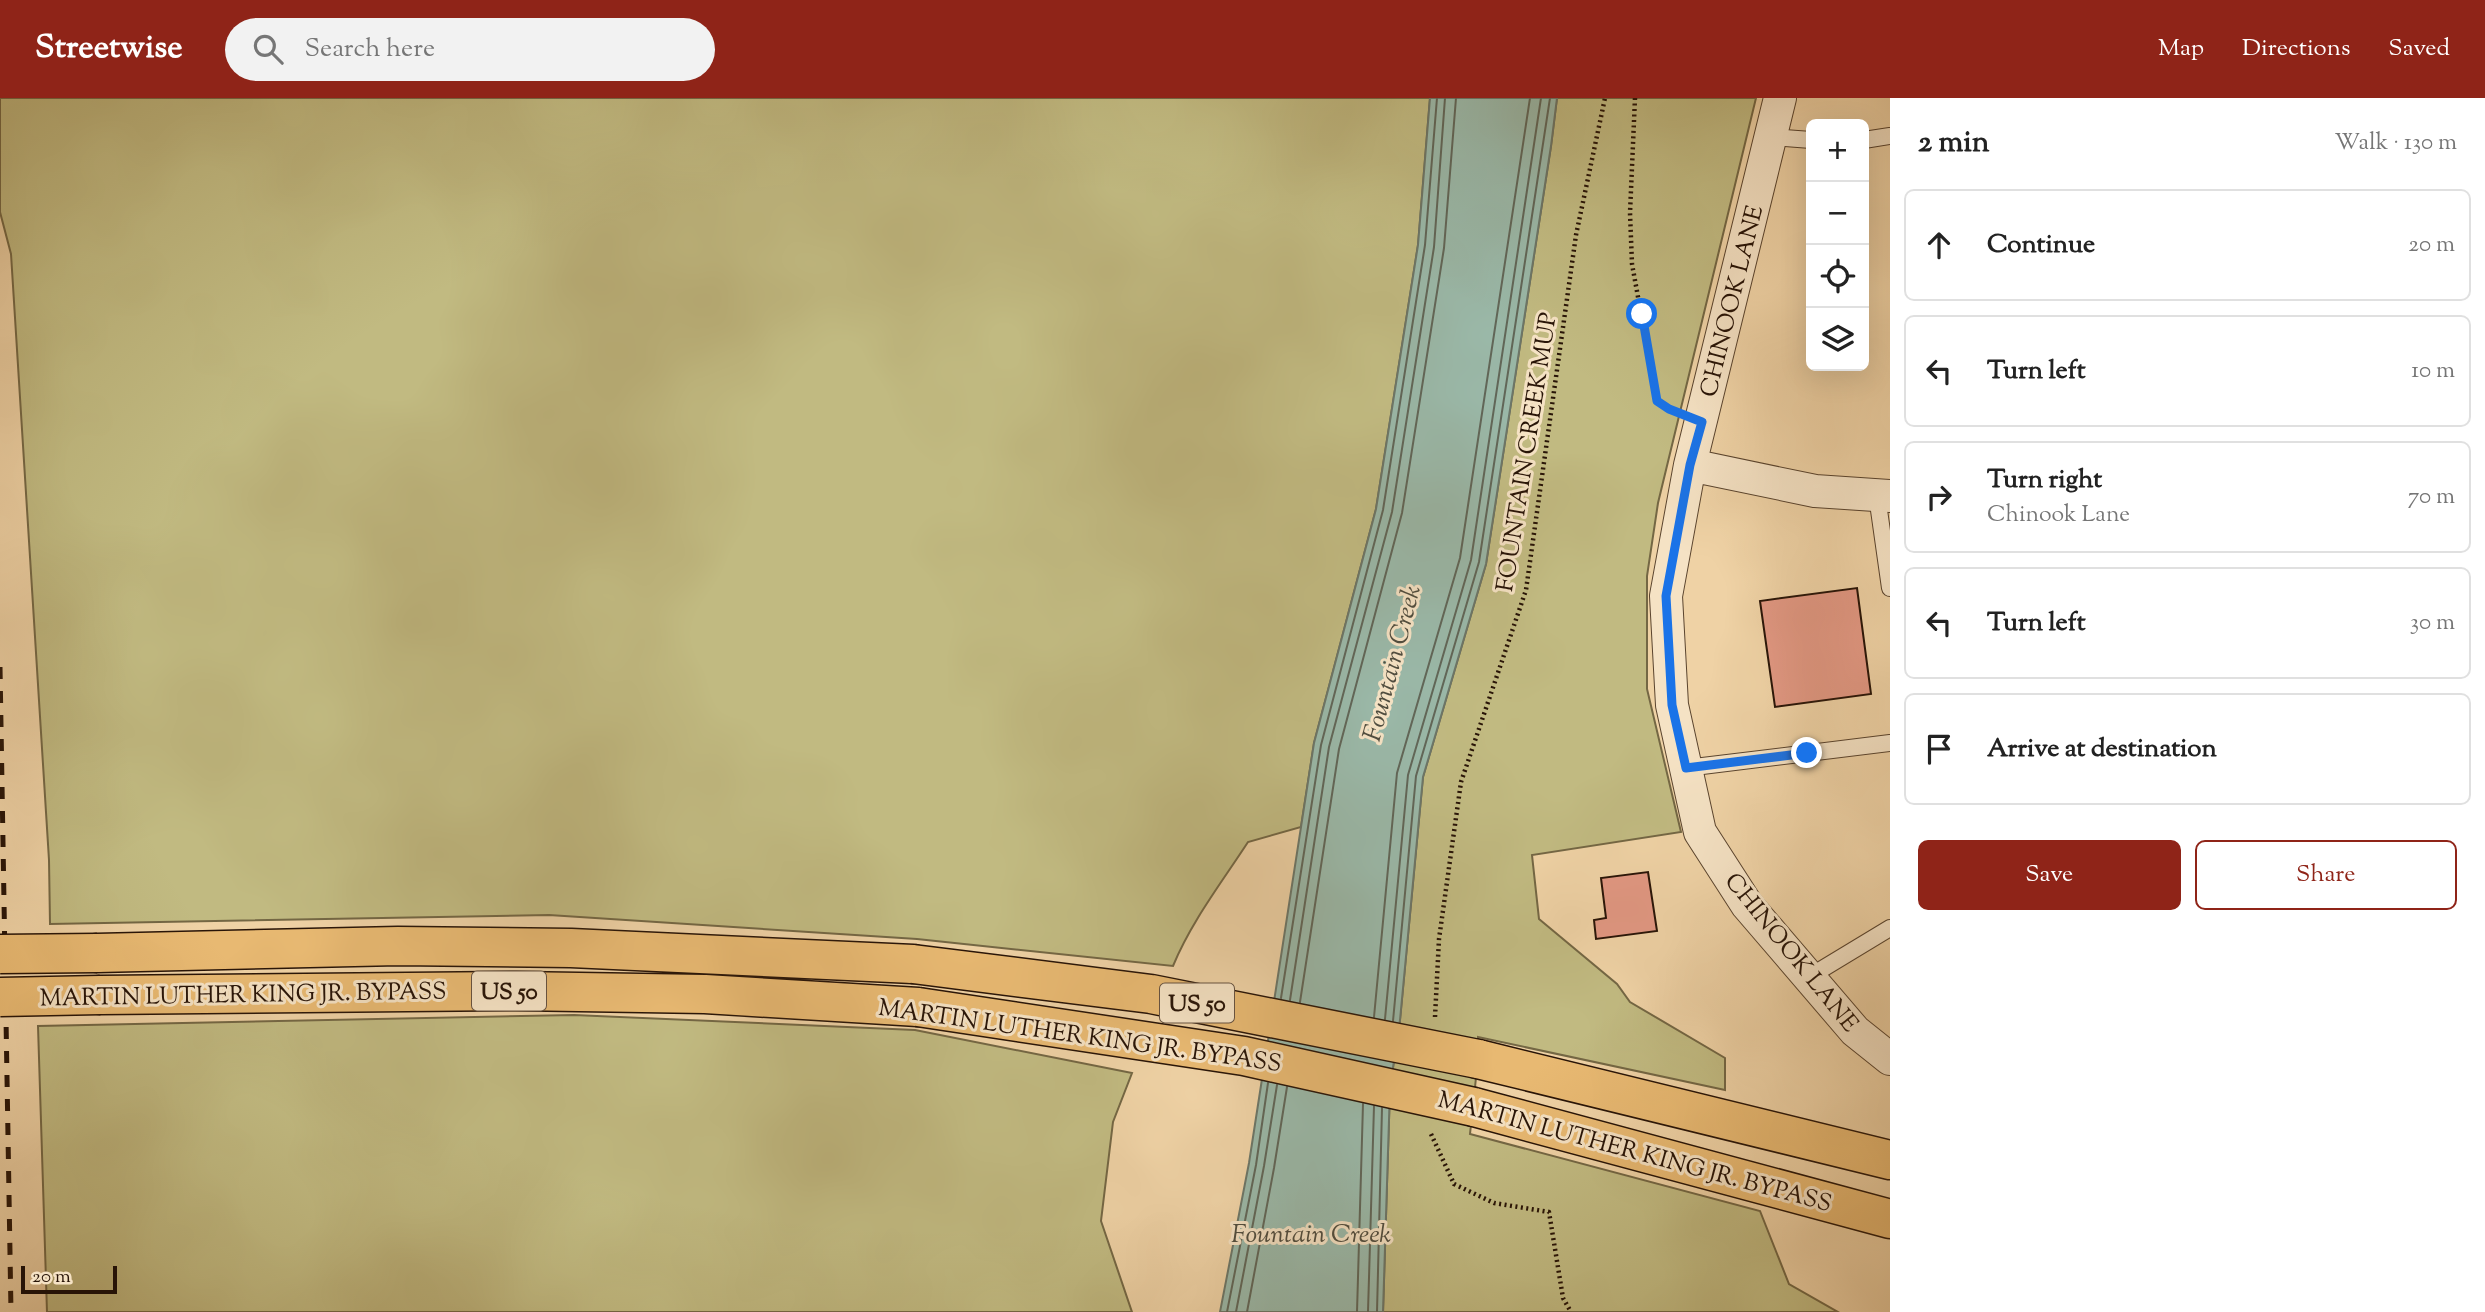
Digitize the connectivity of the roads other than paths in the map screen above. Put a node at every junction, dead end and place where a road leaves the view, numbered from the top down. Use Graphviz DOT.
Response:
graph roads {
  1 [pos="1780,98"];
  2 [pos="1890,136"];
  3 [pos="1771,137"];
  4 [pos="1869,139"];
  5 [pos="1806,140"];
  6 [pos="1690,465"];
  7 [pos="1884,496"];
  8 [pos="1890,589"];
  9 [pos="1890,743"];
  10 [pos="1686,768"];
  11 [pos="1890,928"];
  12 [pos="0,954"];
  13 [pos="1809,977"];
  14 [pos="0,997"];
  15 [pos="1890,1059"];
  16 [pos="1890,1160"];
  17 [pos="1890,1219"];
  1 -- 3 [label="street, CHINOOK LANE"];
  2 -- 4 [label="lane"];
  3 -- 5 [label="lane"];
  3 -- 6 [label="street, CHINOOK LANE"];
  6 -- 7 [label="street"];
  6 -- 10 [label="street, CHINOOK LANE"];
  7 -- 8 [label="lane"];
  9 -- 10 [label="lane"];
  10 -- 13 [label="street, CHINOOK LANE"];
  11 -- 13 [label="lane"];
  12 -- 16 [label="highway, MARTIN LUTHER KING JR. BYPASS / US 50, bridge"];
  13 -- 15 [label="street, CHINOOK LANE"];
  14 -- 17 [label="highway, MARTIN LUTHER KING JR. BYPASS / US 50, bridge"];
}
